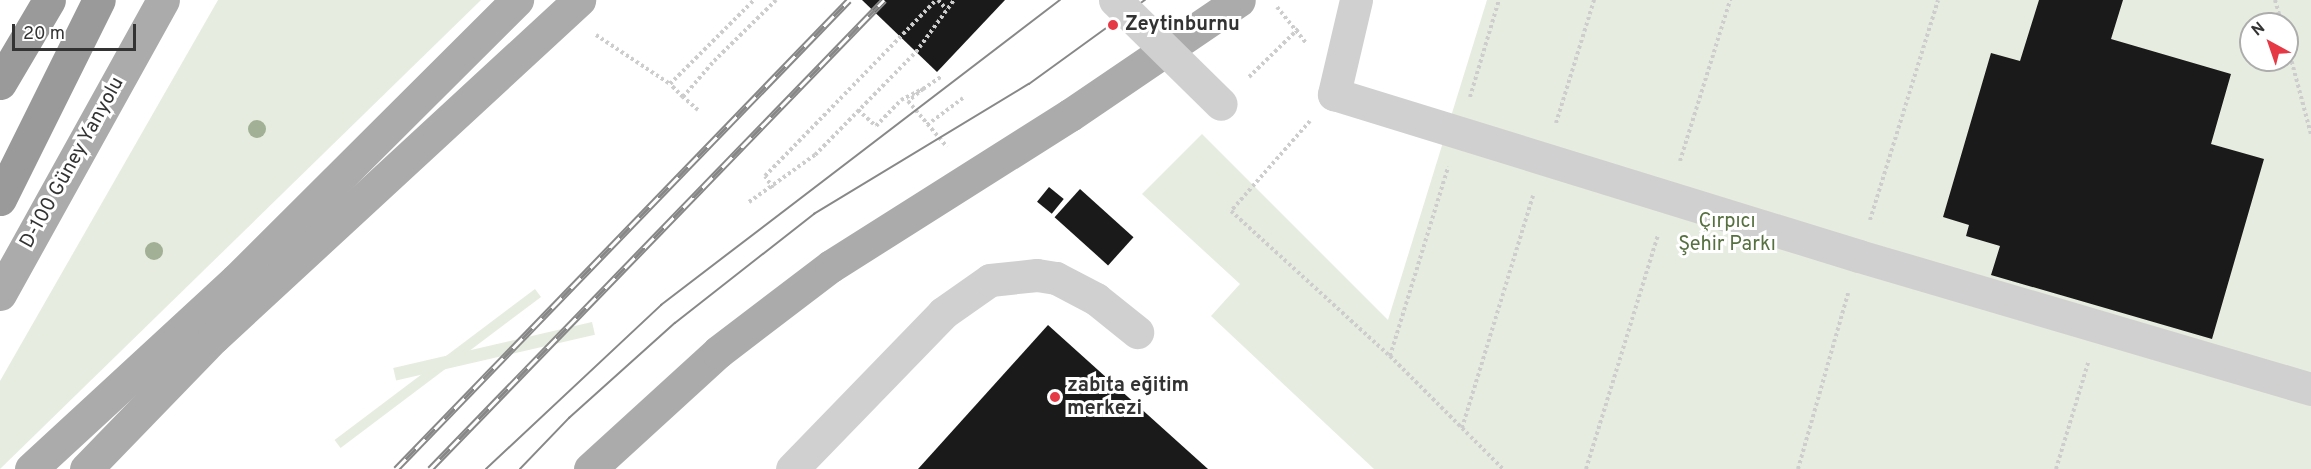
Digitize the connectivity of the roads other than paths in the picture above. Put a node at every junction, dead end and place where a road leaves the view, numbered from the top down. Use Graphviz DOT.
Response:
graph roads {
  1 [pos="49,0"];
  2 [pos="99,0"];
  3 [pos="164,0"];
  4 [pos="517,0"];
  5 [pos="1115,0"];
  6 [pos="1239,0"];
  7 [pos="1356,0"];
  8 [pos="572,7"];
  9 [pos="0,83"];
  10 [pos="1221,104"];
  11 [pos="0,199"];
  12 [pos="0,294"];
  13 [pos="1137,332"];
  14 [pos="2311,389"];
  15 [pos="31,469"];
  16 [pos="86,469"];
  17 [pos="590,469"];
  18 [pos="792,469"];
  1 -- 9 [label="highway"];
  2 -- 11 [label="highway"];
  3 -- 12 [label="main road, D-100 Güney Yanyolu"];
  4 -- 15 [label="main road"];
  5 -- 10 [label="street, bridge"];
  6 -- 17 [label="main road"];
  7 -- 14 [label="street"];
  8 -- 16 [label="main road"];
  13 -- 18 [label="street"];
}
